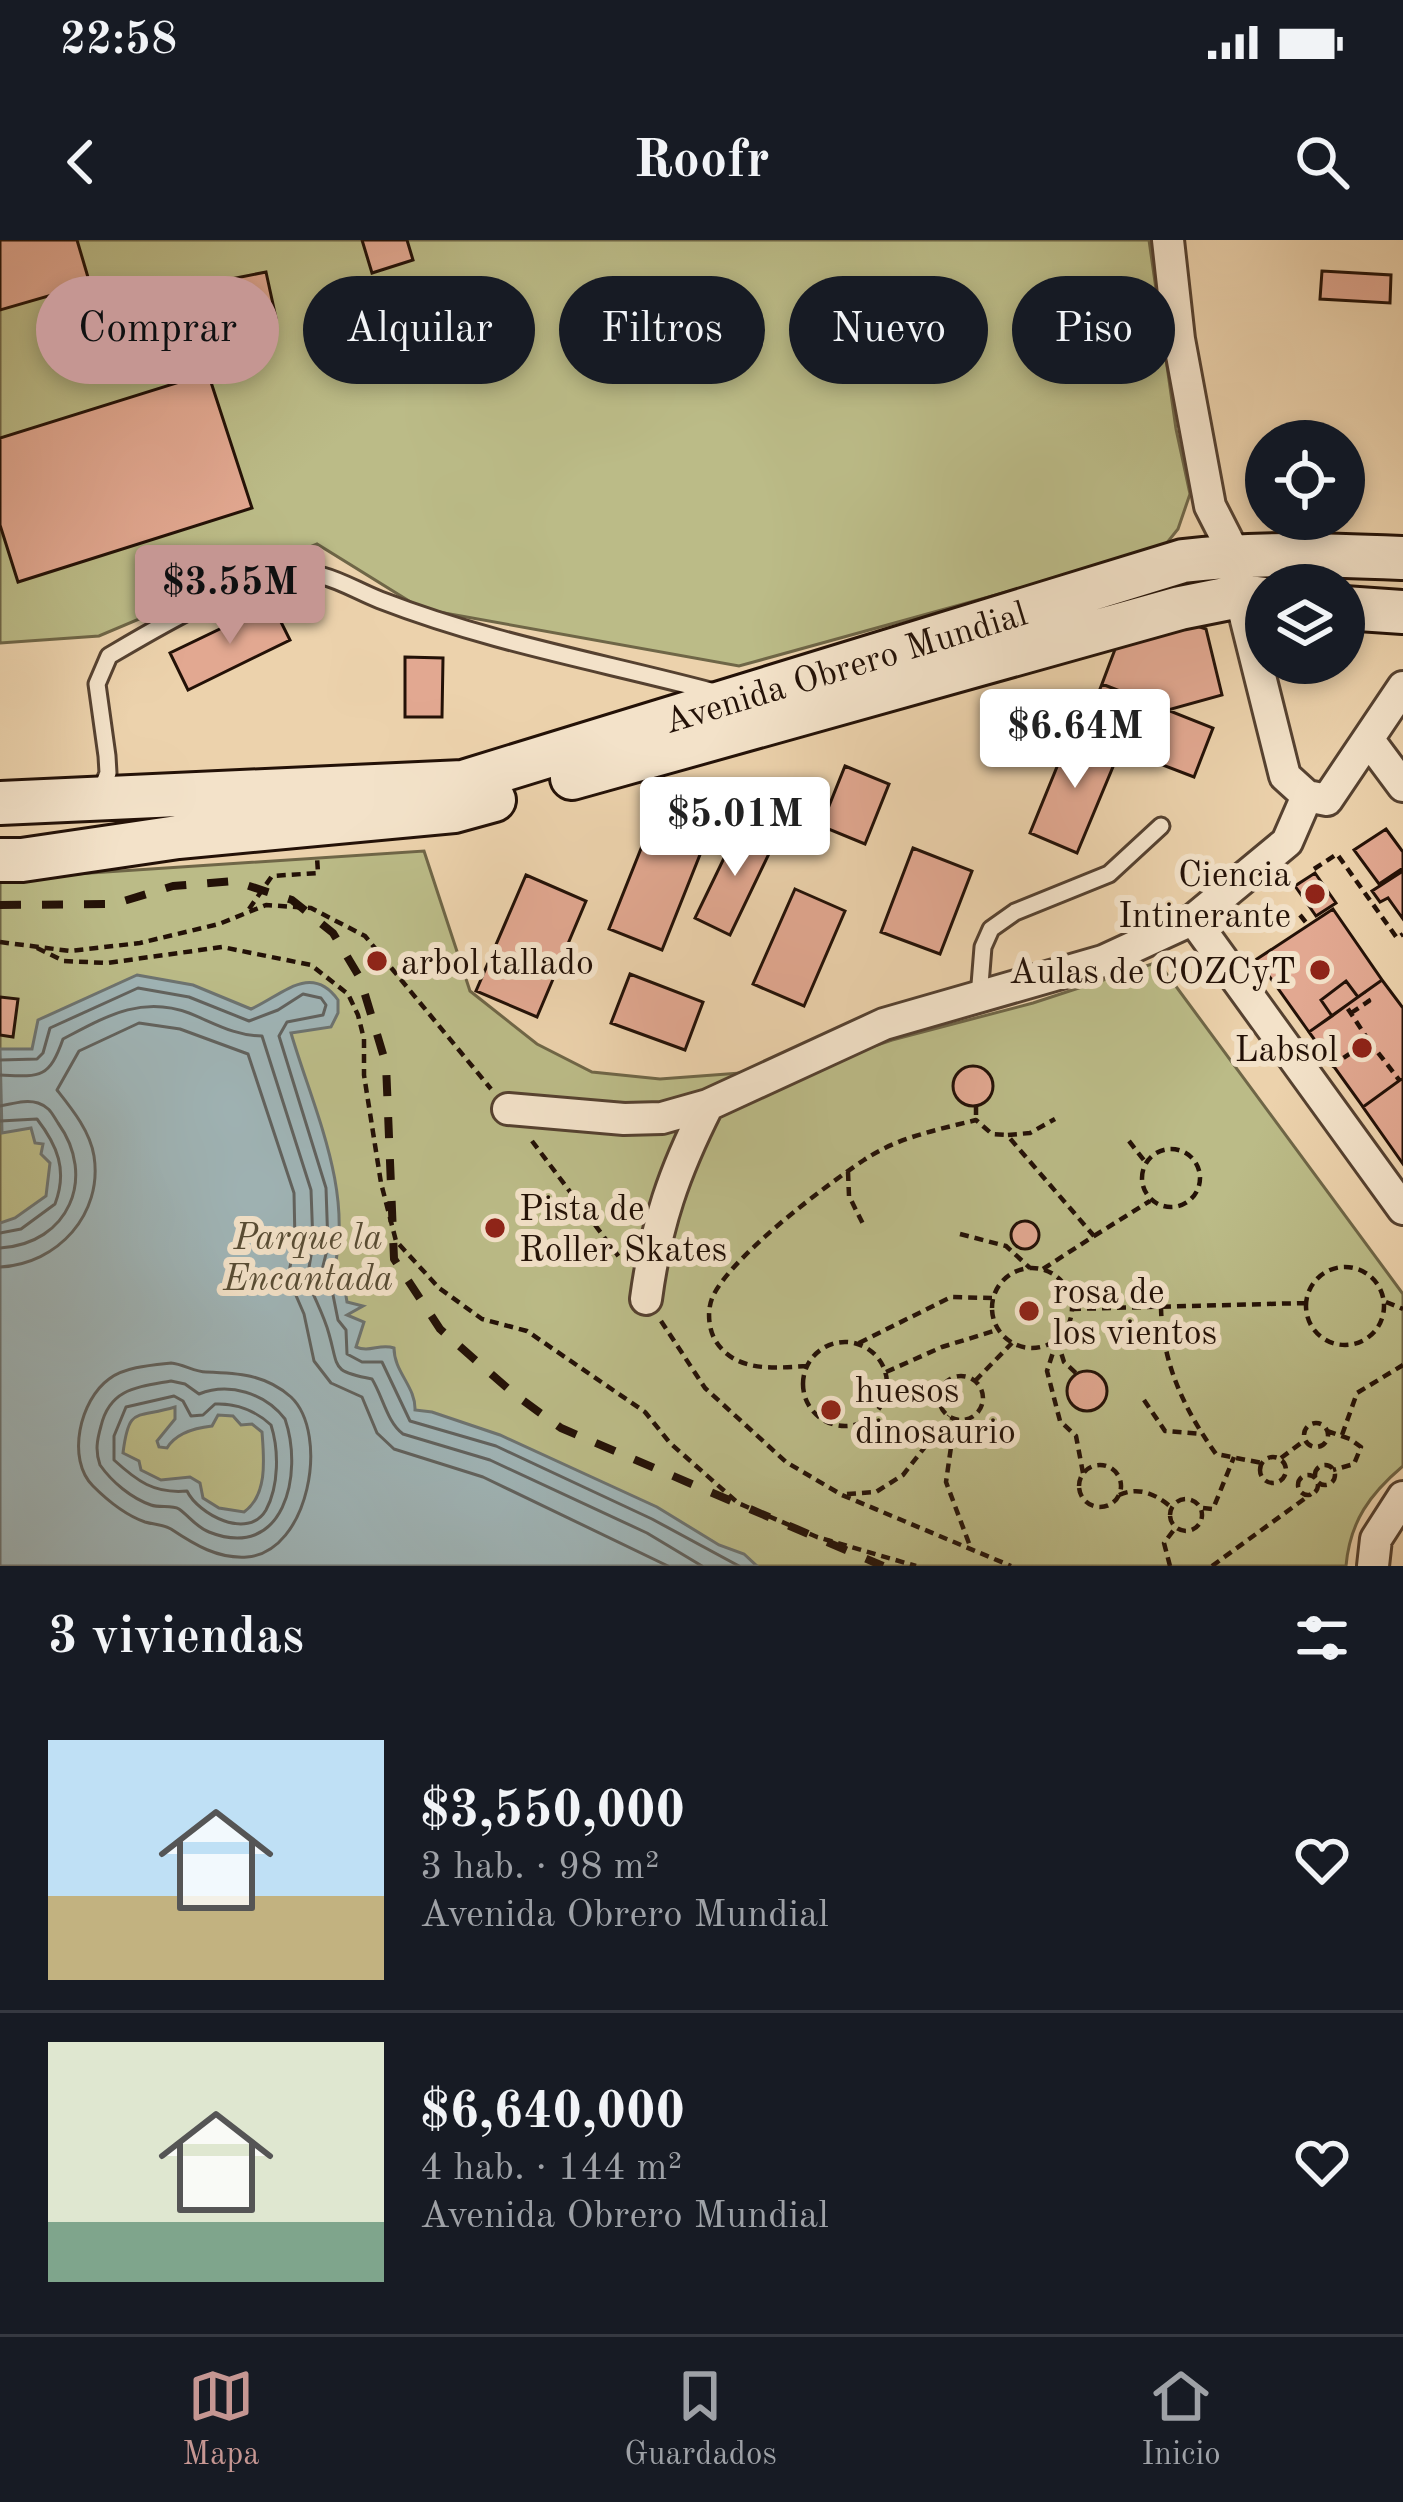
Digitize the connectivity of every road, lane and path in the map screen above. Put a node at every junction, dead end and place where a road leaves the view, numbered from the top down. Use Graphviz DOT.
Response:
graph roads {
  1 [pos="1168,240"];
  2 [pos="1403,558"];
  3 [pos="1365,564"];
  4 [pos="1245,580"];
  5 [pos="1245,583"];
  6 [pos="1245,585"];
  7 [pos="1365,609"];
  8 [pos="1403,612"];
  9 [pos="1267,684"];
  10 [pos="1403,687"];
  11 [pos="739,698"];
  12 [pos="1369,739"];
  13 [pos="1403,786"];
  14 [pos="1307,796"];
  15 [pos="98,800"];
  16 [pos="0,803"];
  17 [pos="1161,826"];
  18 [pos="0,860"];
  19 [pos="1314,869"];
  20 [pos="318,873"];
  21 [pos="249,909"];
  22 [pos="1300,915"];
  23 [pos="1196,923"];
  24 [pos="1308,925"];
  25 [pos="1403,934"];
  26 [pos="0,942"];
  27 [pos="32,945"];
  28 [pos="1364,993"];
  29 [pos="979,997"];
  30 [pos="1346,1006"];
  31 [pos="1351,1013"];
  32 [pos="1369,1041"];
  33 [pos="1333,1065"];
  34 [pos="1400,1081"];
  35 [pos="708,1105"];
  36 [pos="976,1106"];
  37 [pos="508,1109"];
  38 [pos="1055,1119"];
  39 [pos="976,1120"];
  40 [pos="1007,1135"];
  41 [pos="1129,1141"];
  42 [pos="1146,1163"];
  43 [pos="848,1172"];
  44 [pos="1151,1200"];
  45 [pos="1403,1209"];
  46 [pos="864,1226"];
  47 [pos="960,1234"];
  48 [pos="1094,1236"];
  49 [pos="1030,1268"];
  50 [pos="1043,1269"];
  51 [pos="992,1298"];
  52 [pos="646,1299"];
  53 [pos="1384,1301"];
  54 [pos="1306,1303"];
  55 [pos="1161,1306"];
  56 [pos="1072,1309"];
  57 [pos="1403,1309"];
  58 [pos="998,1330"];
  59 [pos="1058,1340"];
  60 [pos="859,1343"];
  61 [pos="1012,1343"];
  62 [pos="1403,1365"];
  63 [pos="807,1366"];
  64 [pos="886,1372"];
  65 [pos="1077,1374"];
  66 [pos="975,1381"];
  67 [pos="1144,1400"];
  68 [pos="952,1418"];
  69 [pos="1327,1431"];
  70 [pos="1202,1434"];
  71 [pos="1342,1435"];
  72 [pos="1305,1440"];
  73 [pos="1234,1457"];
  74 [pos="1280,1459"];
  75 [pos="1262,1463"];
  76 [pos="1333,1470"];
  77 [pos="1083,1473"];
  78 [pos="1316,1480"];
  79 [pos="1311,1494"];
  80 [pos="842,1495"];
  81 [pos="1120,1495"];
  82 [pos="1403,1497"];
  83 [pos="1172,1508"];
  84 [pos="1200,1508"];
  85 [pos="1176,1527"];
  86 [pos="970,1548"];
  87 [pos="916,1566"];
  88 [pos="1011,1566"];
  89 [pos="1170,1566"];
  90 [pos="1212,1566"];
  91 [pos="1373,1566"];
  1 -- 4 [label="street"];
  2 -- 3 [label="main road, Avenida Obrero Mundial"];
  5 -- 11 [label="main road, Avenida Obrero Mundial"];
  6 -- 18 [label="main road, Avenida Obrero Mundial"];
  7 -- 8 [label="main road"];
  9 -- 14 [label="street"];
  10 -- 12 [label="street"];
  11 -- 15 [label="main road, Avenida Obrero Mundial"];
  11 -- 15 [label="lane"];
  12 -- 13 [label="street"];
  12 -- 14 [label="street"];
  14 -- 23 [label="street"];
  15 -- 16 [label="main road, Avenida Obrero Mundial"];
  17 -- 29 [label="lane"];
  19 -- 25 [label="path"];
  20 -- 21 [label="path"];
  21 -- 27 [label="path"];
  21 -- 37 [label="path"];
  22 -- 24 [label="path"];
  23 -- 29 [label="street"];
  23 -- 45 [label="street"];
  26 -- 27 [label="path"];
  27 -- 87 [label="path"];
  28 -- 31 [label="path"];
  29 -- 35 [label="street"];
  30 -- 31 [label="path"];
  31 -- 32 [label="path"];
  32 -- 33 [label="path"];
  32 -- 34 [label="path"];
  35 -- 37 [label="street"];
  35 -- 52 [label="street"];
  36 -- 39 [label="path"];
  37 -- 52 [label="path"];
  38 -- 40 [label="path"];
  39 -- 40 [label="path"];
  39 -- 43 [label="path"];
  40 -- 48 [label="path"];
  41 -- 42 [label="path"];
  42 -- 44 [label="path"];
  42 -- 44 [label="path"];
  43 -- 46 [label="path"];
  43 -- 63 [label="path"];
  44 -- 48 [label="path"];
  47 -- 49 [label="path"];
  48 -- 50 [label="path"];
  49 -- 50 [label="path"];
  49 -- 51 [label="path"];
  50 -- 56 [label="path"];
  51 -- 58 [label="path"];
  51 -- 60 [label="path"];
  52 -- 80 [label="path"];
  53 -- 54 [label="path"];
  53 -- 54 [label="path"];
  53 -- 57 [label="path"];
  54 -- 55 [label="path"];
  55 -- 56 [label="path"];
  55 -- 70 [label="path"];
  56 -- 59 [label="path"];
  58 -- 61 [label="path"];
  58 -- 64 [label="path"];
  59 -- 61 [label="path"];
  59 -- 65 [label="path"];
  59 -- 77 [label="path"];
  60 -- 63 [label="path"];
  60 -- 64 [label="path"];
  61 -- 66 [label="path"];
  62 -- 71 [label="path"];
  63 -- 64 [label="path"];
  66 -- 68 [label="path"];
  66 -- 68 [label="path"];
  67 -- 70 [label="path"];
  68 -- 80 [label="path"];
  68 -- 86 [label="path"];
  69 -- 71 [label="path"];
  69 -- 72 [label="path"];
  69 -- 72 [label="path"];
  70 -- 73 [label="path"];
  71 -- 76 [label="path"];
  72 -- 74 [label="path"];
  73 -- 75 [label="path"];
  73 -- 84 [label="path"];
  74 -- 75 [label="path"];
  74 -- 75 [label="path"];
  76 -- 78 [label="path"];
  76 -- 78 [label="path"];
  77 -- 81 [label="path"];
  77 -- 81 [label="path"];
  78 -- 79 [label="path"];
  78 -- 79 [label="path"];
  79 -- 90 [label="path"];
  80 -- 86 [label="path"];
  81 -- 83 [label="path"];
  82 -- 91 [label="street"];
  83 -- 84 [label="path"];
  83 -- 85 [label="path"];
  84 -- 85 [label="path"];
  85 -- 89 [label="path"];
  86 -- 88 [label="path"];
}
